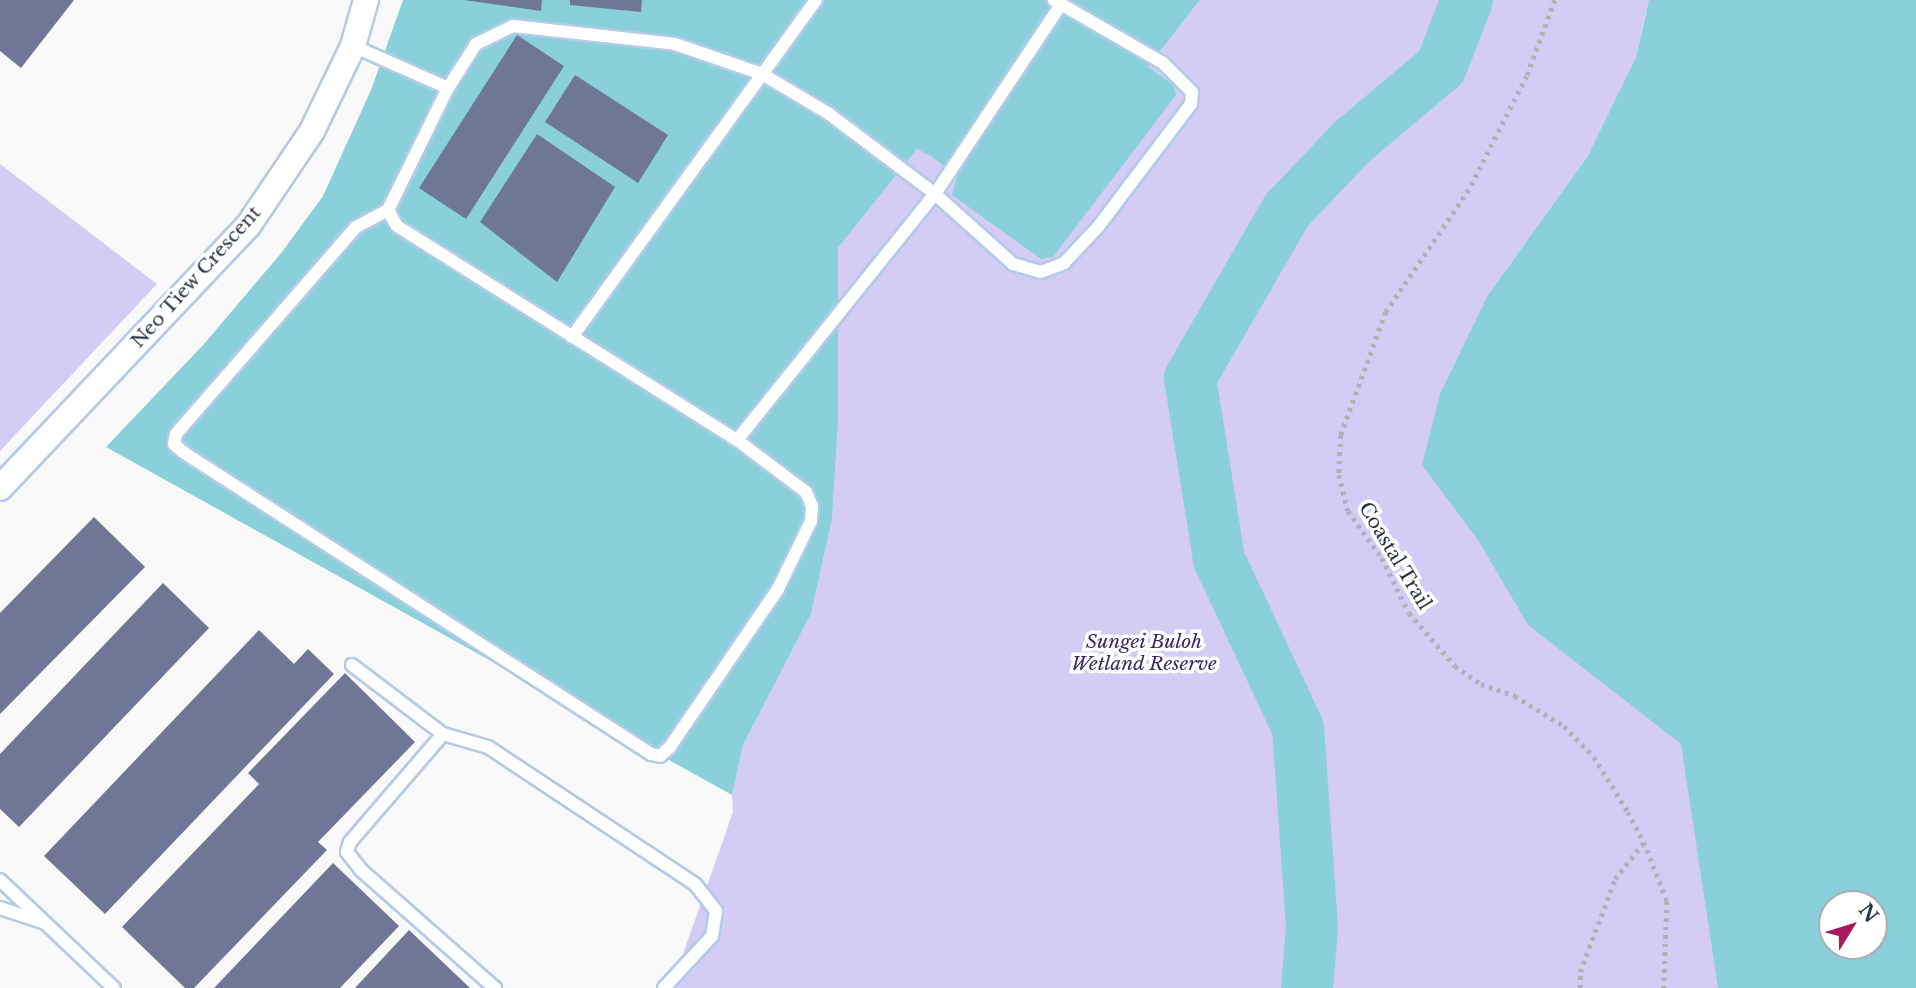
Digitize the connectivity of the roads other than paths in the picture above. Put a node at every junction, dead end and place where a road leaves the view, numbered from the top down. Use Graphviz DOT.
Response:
graph roads {
  1 [pos="366,0"];
  2 [pos="816,0"];
  3 [pos="1058,1"];
  4 [pos="353,46"];
  5 [pos="762,74"];
  6 [pos="448,88"];
  7 [pos="936,194"];
  8 [pos="388,210"];
  9 [pos="572,337"];
  10 [pos="737,440"];
  11 [pos="0,488"];
  12 [pos="352,665"];
  13 [pos="443,734"];
  14 [pos="0,880"];
  15 [pos="0,908"];
  16 [pos="46,924"];
  17 [pos="114,988"];
  18 [pos="495,988"];
  19 [pos="664,988"];
  1 -- 4 [label="street, Neo Tiew Crescent"];
  2 -- 5 [label="lane"];
  3 -- 7 [label="lane"];
  3 -- 7 [label="lane"];
  4 -- 6 [label="lane"];
  4 -- 11 [label="street, Neo Tiew Crescent"];
  5 -- 6 [label="lane"];
  5 -- 7 [label="lane"];
  5 -- 9 [label="lane"];
  6 -- 8 [label="lane"];
  7 -- 10 [label="lane"];
  8 -- 9 [label="lane"];
  8 -- 10 [label="lane"];
  9 -- 10 [label="lane"];
  12 -- 13 [label="lane"];
  13 -- 18 [label="lane"];
  13 -- 19 [label="lane"];
  14 -- 16 [label="lane"];
  15 -- 16 [label="lane"];
  16 -- 17 [label="lane"];
}
